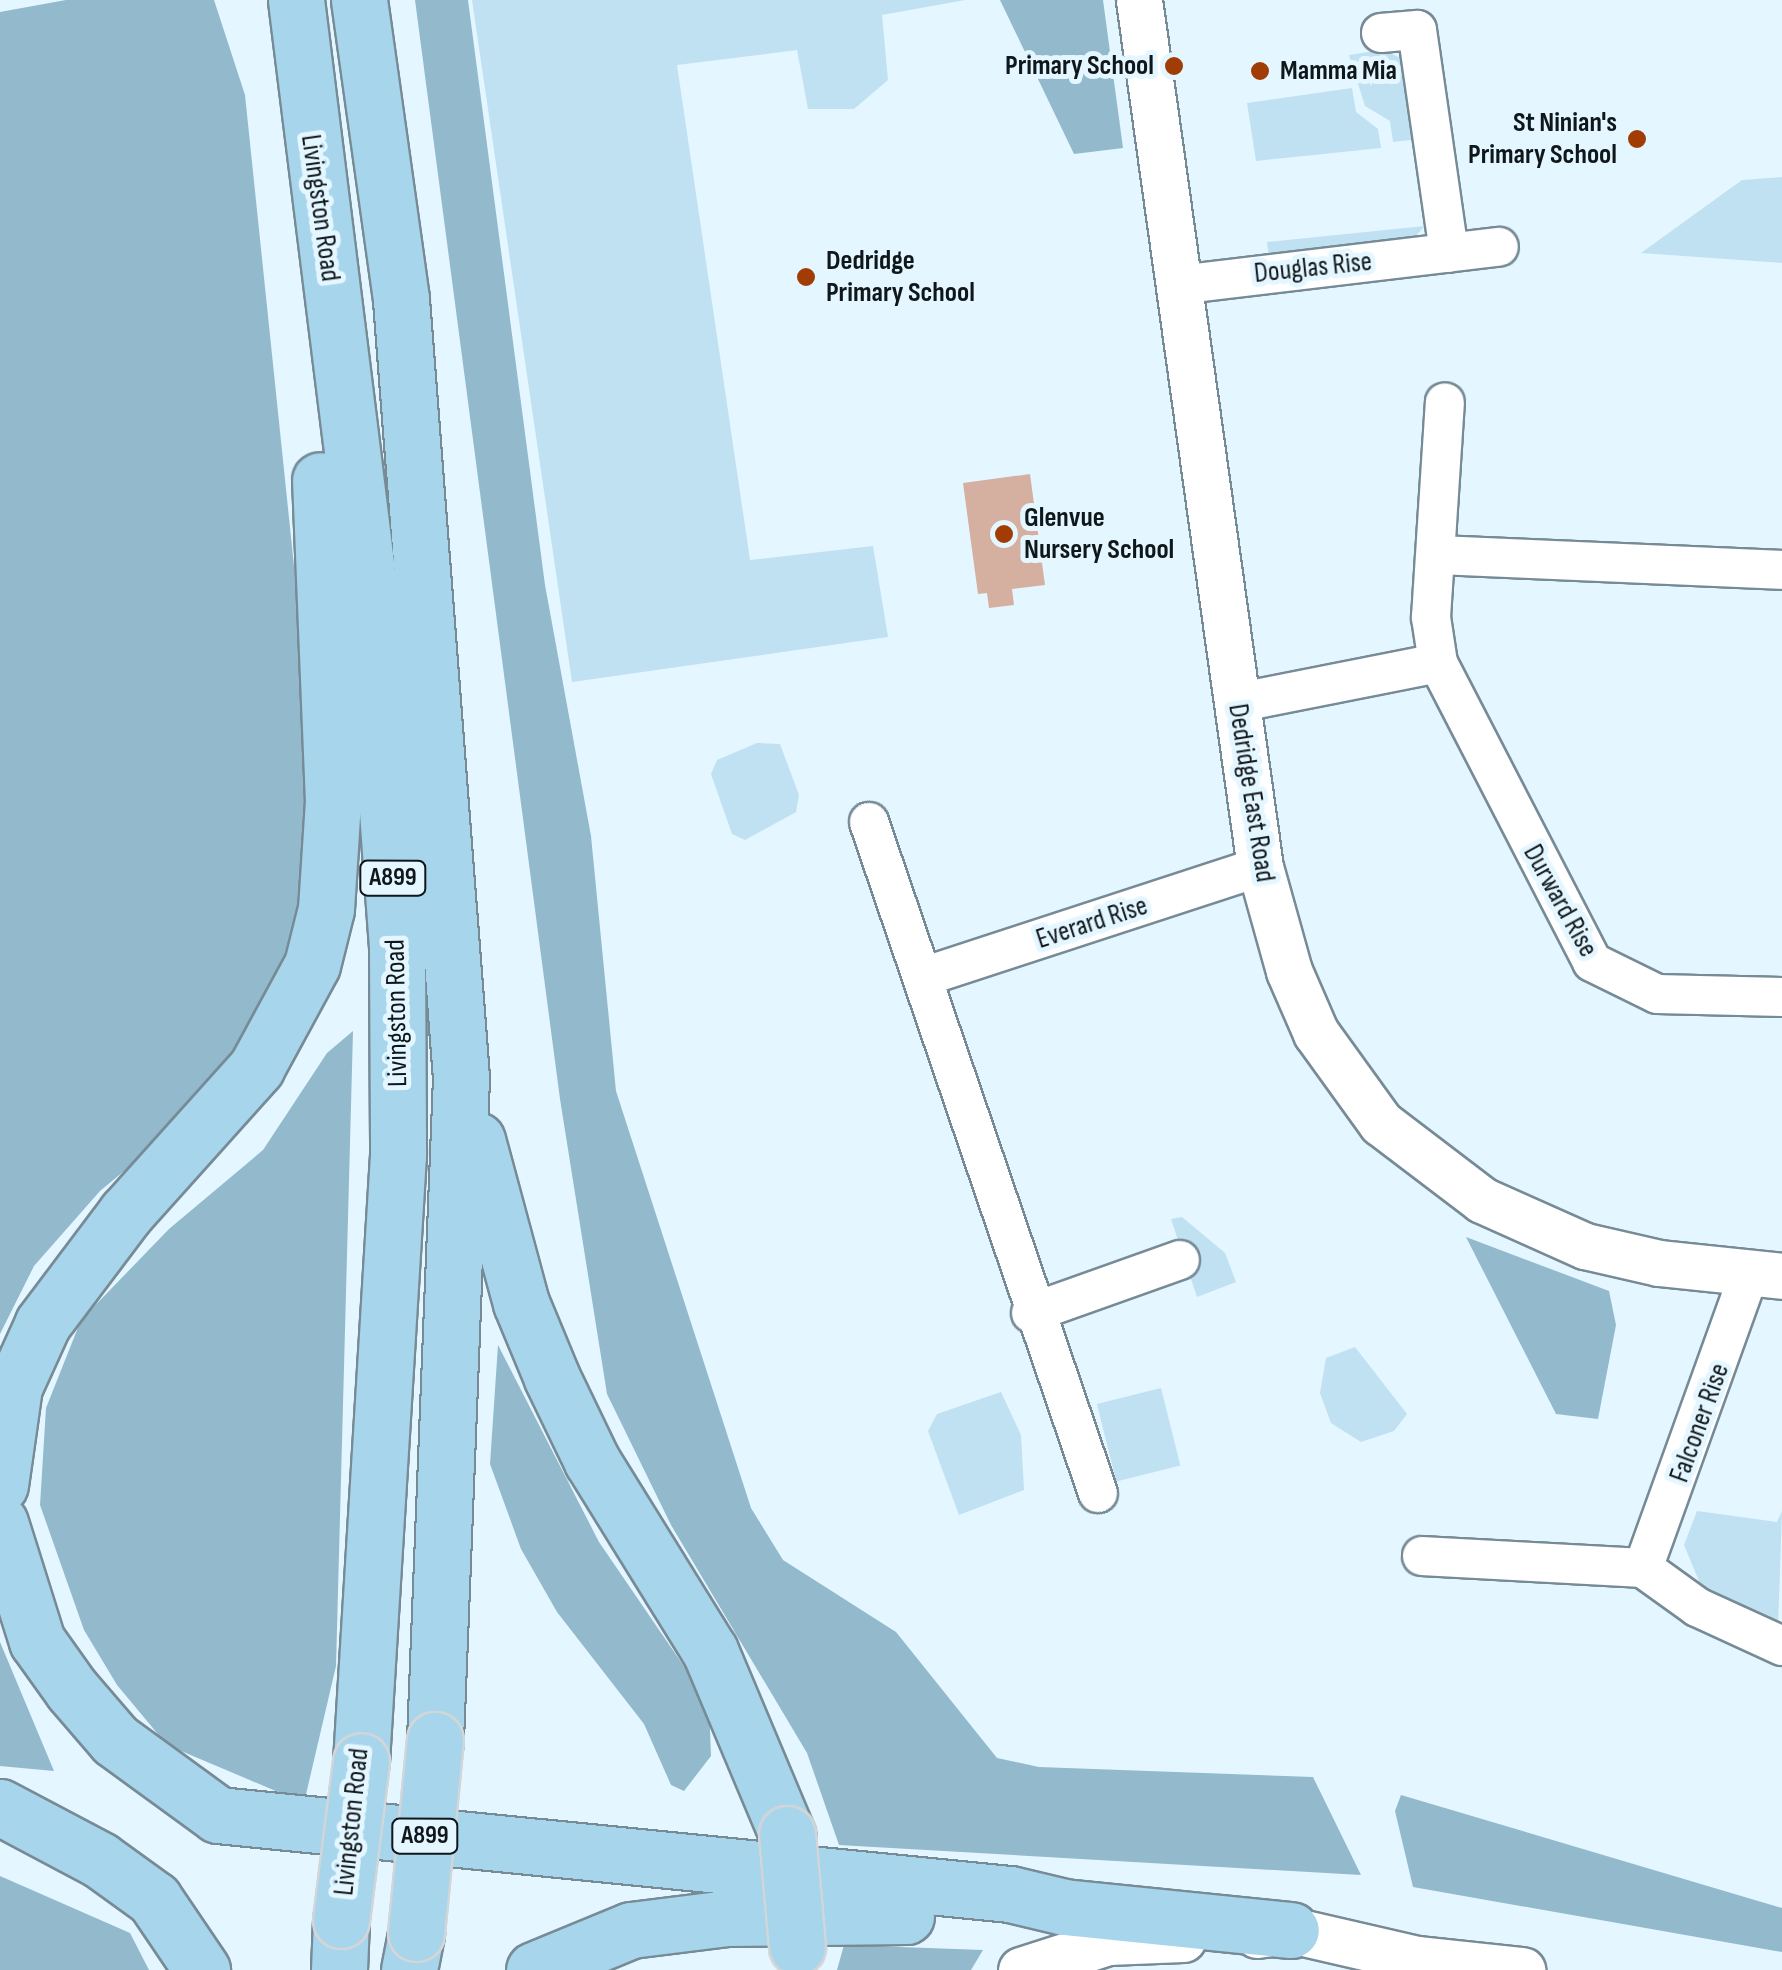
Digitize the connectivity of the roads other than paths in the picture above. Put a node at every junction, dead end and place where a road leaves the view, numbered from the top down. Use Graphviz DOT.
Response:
graph roads {
  1 [pos="296,0"];
  2 [pos="359,0"];
  3 [pos="1139,0"];
  4 [pos="1381,33"];
  5 [pos="304,86"];
  6 [pos="1499,246"];
  7 [pos="1449,254"];
  8 [pos="1178,286"];
  9 [pos="1445,402"];
  10 [pos="1440,555"];
  11 [pos="1782,570"];
  12 [pos="1438,663"];
  13 [pos="1236,703"];
  14 [pos="869,822"];
  15 [pos="1260,867"];
  16 [pos="923,977"];
  17 [pos="1782,997"];
  18 [pos="462,1078"];
  19 [pos="1180,1260"];
  20 [pos="1766,1275"];
  21 [pos="1030,1313"];
  22 [pos="0,1485"];
  23 [pos="1098,1493"];
  24 [pos="0,1523"];
  25 [pos="1422,1556"];
  26 [pos="1643,1568"];
  27 [pos="1782,1646"];
  28 [pos="0,1808"];
  29 [pos="1064,1907"];
  30 [pos="1291,1930"];
  31 [pos="340,1945"];
  32 [pos="412,1951"];
  33 [pos="796,1959"];
  34 [pos="1418,1964"];
  35 [pos="202,1970"];
  36 [pos="534,1970"];
  37 [pos="1020,1970"];
  38 [pos="1522,1970"];
  1 -- 5 [label="main road, Livingston Road / A899"];
  2 -- 18 [label="main road, Livingston Road / A899"];
  3 -- 8 [label="street, Dedridge East Road"];
  4 -- 7 [label="street"];
  5 -- 22 [label="main road"];
  5 -- 31 [label="main road, Livingston Road / A899, bridge"];
  6 -- 7 [label="street, Douglas Rise"];
  7 -- 8 [label="street, Douglas Rise"];
  8 -- 13 [label="street, Dedridge East Road"];
  9 -- 10 [label="street, Durward Rise"];
  10 -- 11 [label="street"];
  10 -- 12 [label="street, Durward Rise"];
  12 -- 13 [label="street"];
  12 -- 17 [label="street, Durward Rise"];
  13 -- 15 [label="street, Dedridge East Road"];
  14 -- 16 [label="street"];
  15 -- 16 [label="street, Everard Rise"];
  15 -- 20 [label="street, Dedridge East Road"];
  16 -- 21 [label="street"];
  18 -- 32 [label="main road, Livingston Road / A899, bridge"];
  18 -- 33 [label="main road, bridge"];
  19 -- 21 [label="street"];
  20 -- 26 [label="street, Falconer Rise"];
  21 -- 23 [label="street"];
  24 -- 29 [label="main road"];
  25 -- 26 [label="street"];
  26 -- 27 [label="street"];
  28 -- 35 [label="main road"];
  29 -- 30 [label="main road"];
  29 -- 36 [label="main road"];
  30 -- 34 [label="street"];
  30 -- 37 [label="street"];
  34 -- 38 [label="street"];
}
